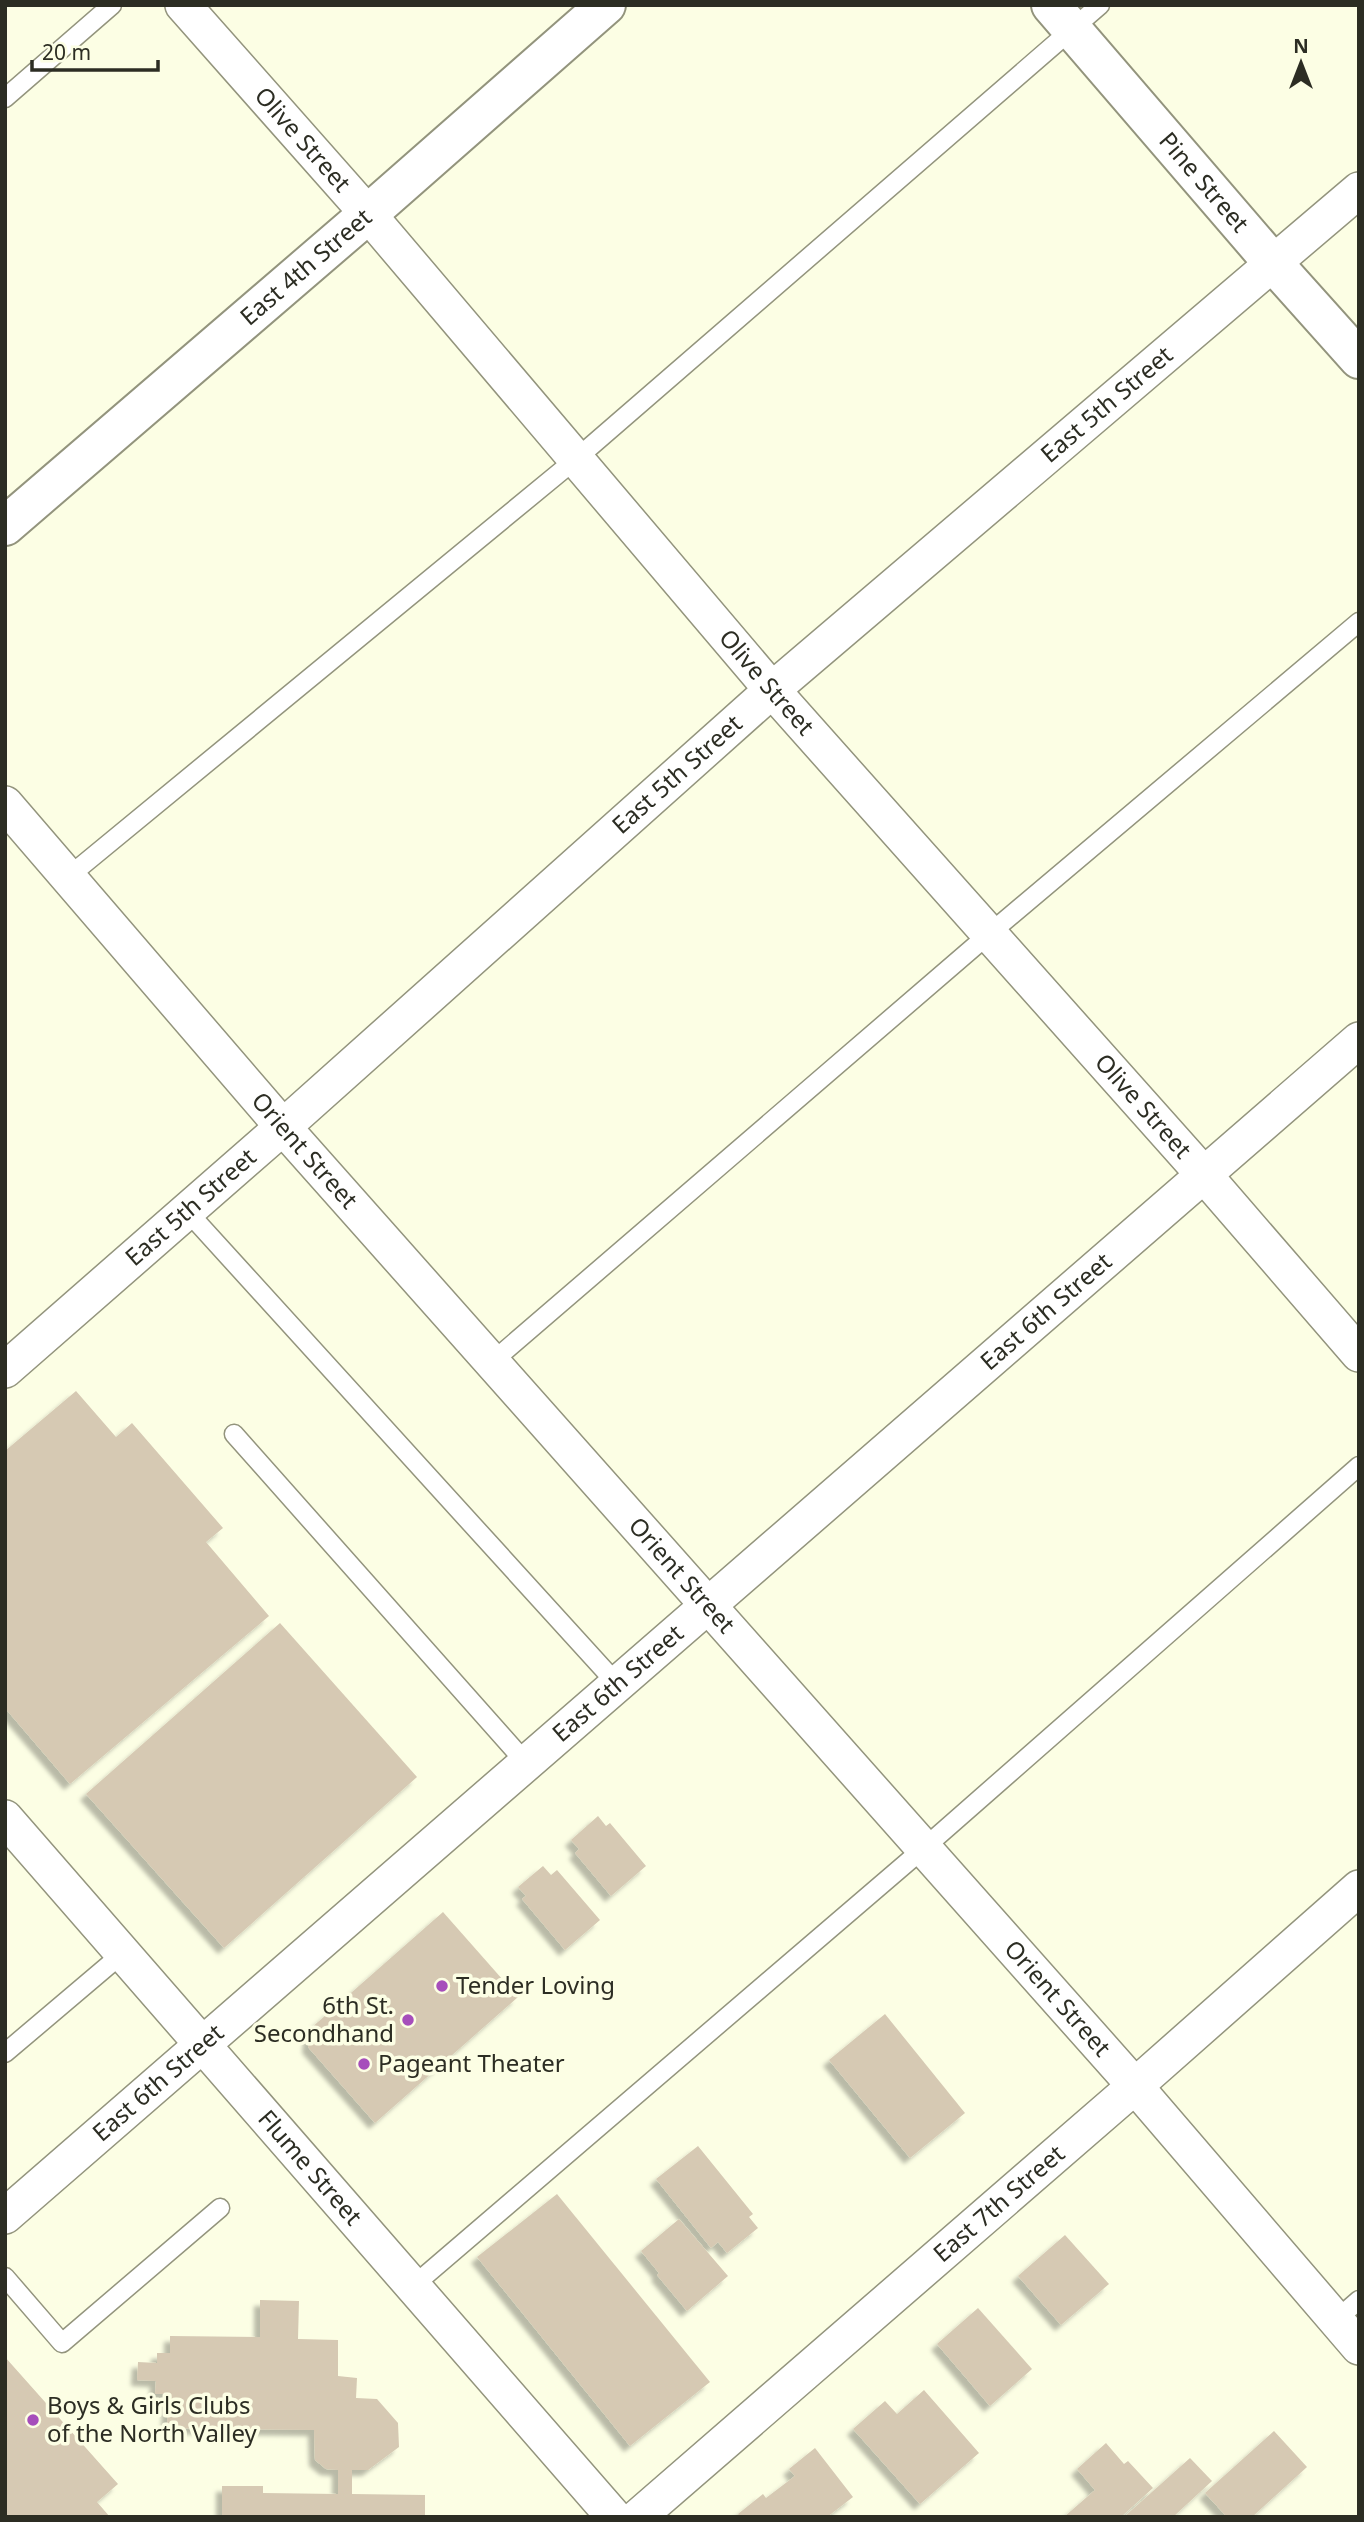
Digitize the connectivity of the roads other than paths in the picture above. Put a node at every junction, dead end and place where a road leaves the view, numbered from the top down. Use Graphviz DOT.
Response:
graph roads {
  1 [pos="112,5"];
  2 [pos="183,5"];
  3 [pos="606,5"];
  4 [pos="1100,5"];
  5 [pos="1062,18"];
  6 [pos="5,98"];
  7 [pos="1359,190"];
  8 [pos="368,214"];
  9 [pos="1273,263"];
  10 [pos="1359,359"];
  11 [pos="576,459"];
  12 [pos="5,526"];
  13 [pos="1359,622"];
  14 [pos="772,690"];
  15 [pos="5,804"];
  16 [pos="68,877"];
  17 [pos="989,934"];
  18 [pos="1359,1040"];
  19 [pos="284,1127"];
  20 [pos="1205,1176"];
  21 [pos="187,1211"];
  22 [pos="1359,1354"];
  23 [pos="492,1362"];
  24 [pos="5,1370"];
  25 [pos="234,1434"];
  26 [pos="1359,1466"];
  27 [pos="709,1606"];
  28 [pos="618,1685"];
  29 [pos="527,1764"];
  30 [pos="5,1818"];
  31 [pos="924,1848"];
  32 [pos="1359,1888"];
  33 [pos="124,1953"];
  34 [pos="203,2044"];
  35 [pos="5,2053"];
  36 [pos="1135,2086"];
  37 [pos="220,2208"];
  38 [pos="5,2216"];
  39 [pos="5,2277"];
  40 [pos="413,2286"];
  41 [pos="1347,2310"];
  42 [pos="1359,2347"];
  43 [pos="614,2517"];
  44 [pos="638,2517"];
  1 -- 6 [label="lane"];
  2 -- 8 [label="street, Olive Street"];
  3 -- 8 [label="street, East 4th Street"];
  4 -- 5 [label="lane"];
  5 -- 9 [label="street, Pine Street"];
  5 -- 11 [label="lane"];
  7 -- 9 [label="street, East 5th Street"];
  8 -- 11 [label="street, Olive Street"];
  8 -- 12 [label="street, East 4th Street"];
  9 -- 10 [label="street, Pine Street"];
  9 -- 14 [label="street, East 5th Street"];
  11 -- 14 [label="street, Olive Street"];
  11 -- 16 [label="lane"];
  13 -- 17 [label="lane"];
  14 -- 17 [label="street, Olive Street"];
  14 -- 19 [label="street, East 5th Street"];
  15 -- 16 [label="street, Orient Street"];
  16 -- 19 [label="street, Orient Street"];
  17 -- 20 [label="street, Olive Street"];
  17 -- 23 [label="lane"];
  18 -- 20 [label="street, East 6th Street"];
  19 -- 21 [label="street, East 5th Street"];
  19 -- 23 [label="street, Orient Street"];
  20 -- 22 [label="street, Olive Street"];
  20 -- 27 [label="street, East 6th Street"];
  21 -- 24 [label="street, East 5th Street"];
  21 -- 28 [label="lane"];
  23 -- 27 [label="street, Orient Street"];
  25 -- 29 [label="lane"];
  26 -- 31 [label="lane"];
  27 -- 28 [label="street, East 6th Street"];
  27 -- 31 [label="street, Orient Street"];
  28 -- 29 [label="street, East 6th Street"];
  29 -- 34 [label="street, East 6th Street"];
  30 -- 33 [label="street, Flume Street"];
  31 -- 36 [label="street, Orient Street"];
  31 -- 40 [label="lane"];
  32 -- 36 [label="street, East 7th Street"];
  33 -- 34 [label="street, Flume Street"];
  33 -- 35 [label="lane"];
  34 -- 38 [label="street, East 6th Street"];
  34 -- 40 [label="street, Flume Street"];
  36 -- 41 [label="street, Orient Street"];
  36 -- 44 [label="street, East 7th Street"];
  37 -- 39 [label="lane"];
  40 -- 43 [label="street, Flume Street"];
  41 -- 42 [label="street, Orient Street"];
}
